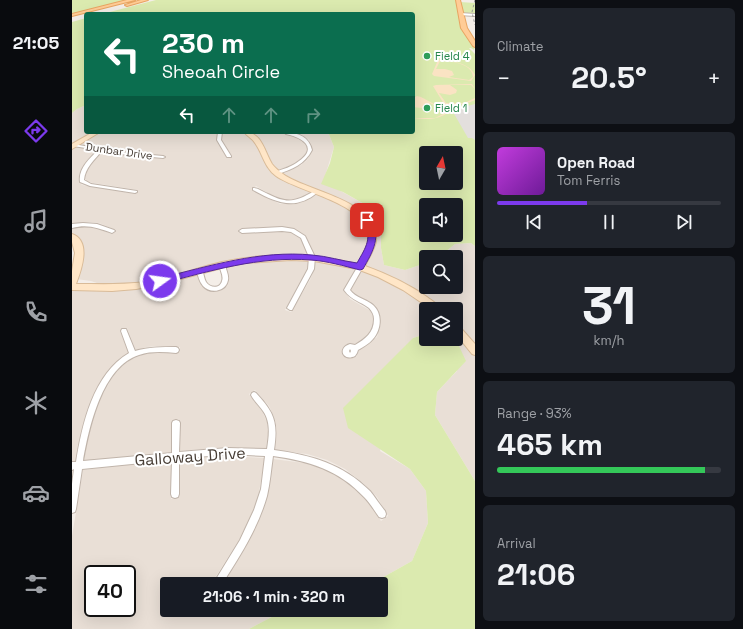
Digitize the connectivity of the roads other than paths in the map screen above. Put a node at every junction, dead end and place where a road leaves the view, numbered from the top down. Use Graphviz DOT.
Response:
graph roads {
  1 [pos="133,0"];
  2 [pos="146,0"];
  3 [pos="458,0"];
  4 [pos="84,12"];
  5 [pos="84,12"];
  6 [pos="100,12"];
  7 [pos="460,14"];
  8 [pos="72,15"];
  9 [pos="475,15"];
  10 [pos="84,16"];
  11 [pos="72,19"];
  12 [pos="475,45"];
  13 [pos="94,134"];
  14 [pos="220,134"];
  15 [pos="249,134"];
  16 [pos="290,134"];
  17 [pos="74,146"];
  18 [pos="100,150"];
  19 [pos="228,156"];
  20 [pos="163,157"];
  21 [pos="277,173"];
  22 [pos="256,189"];
  23 [pos="135,192"];
  24 [pos="316,192"];
  25 [pos="72,226"];
  26 [pos="112,231"];
  27 [pos="242,231"];
  28 [pos="72,237"];
  29 [pos="312,257"];
  30 [pos="222,266"];
  31 [pos="360,267"];
  32 [pos="200,271"];
  33 [pos="72,283"];
  34 [pos="427,302"];
  35 [pos="290,308"];
  36 [pos="124,332"];
  37 [pos="463,336"];
  38 [pos="354,349"];
  39 [pos="176,350"];
  40 [pos="475,351"];
  41 [pos="133,354"];
  42 [pos="254,394"];
  43 [pos="176,423"];
  44 [pos="270,454"];
  45 [pos="175,456"];
  46 [pos="76,466"];
  47 [pos="175,494"];
  48 [pos="72,509"];
  49 [pos="382,514"];
  50 [pos="221,577"];
  1 -- 4 [label="main road"];
  2 -- 6 [label="main road"];
  3 -- 7 [label="main road"];
  5 -- 8 [label="main road"];
  7 -- 9 [label="street"];
  7 -- 12 [label="main road"];
  10 -- 11 [label="main road"];
  13 -- 17 [label="street"];
  14 -- 19 [label="street"];
  15 -- 21 [label="street"];
  16 -- 21 [label="street"];
  17 -- 18 [label="street, Dunbar Drive"];
  18 -- 20 [label="street, Dunbar Drive"];
  18 -- 23 [label="street"];
  21 -- 24 [label="street"];
  22 -- 24 [label="street"];
  24 -- 31 [label="street"];
  25 -- 26 [label="street"];
  27 -- 29 [label="street"];
  28 -- 33 [label="street"];
  29 -- 30 [label="street"];
  29 -- 31 [label="street"];
  29 -- 35 [label="street"];
  30 -- 32 [label="street"];
  30 -- 32 [label="street"];
  31 -- 34 [label="street"];
  31 -- 38 [label="street"];
  32 -- 33 [label="street"];
  36 -- 41 [label="street"];
  37 -- 40 [label="street"];
  39 -- 41 [label="street"];
  41 -- 46 [label="street"];
  42 -- 44 [label="street"];
  43 -- 45 [label="street"];
  44 -- 45 [label="street, Galloway Drive"];
  44 -- 49 [label="street, Galloway Drive"];
  44 -- 50 [label="street"];
  45 -- 46 [label="street, Galloway Drive"];
  45 -- 47 [label="street"];
  46 -- 48 [label="street"];
}
